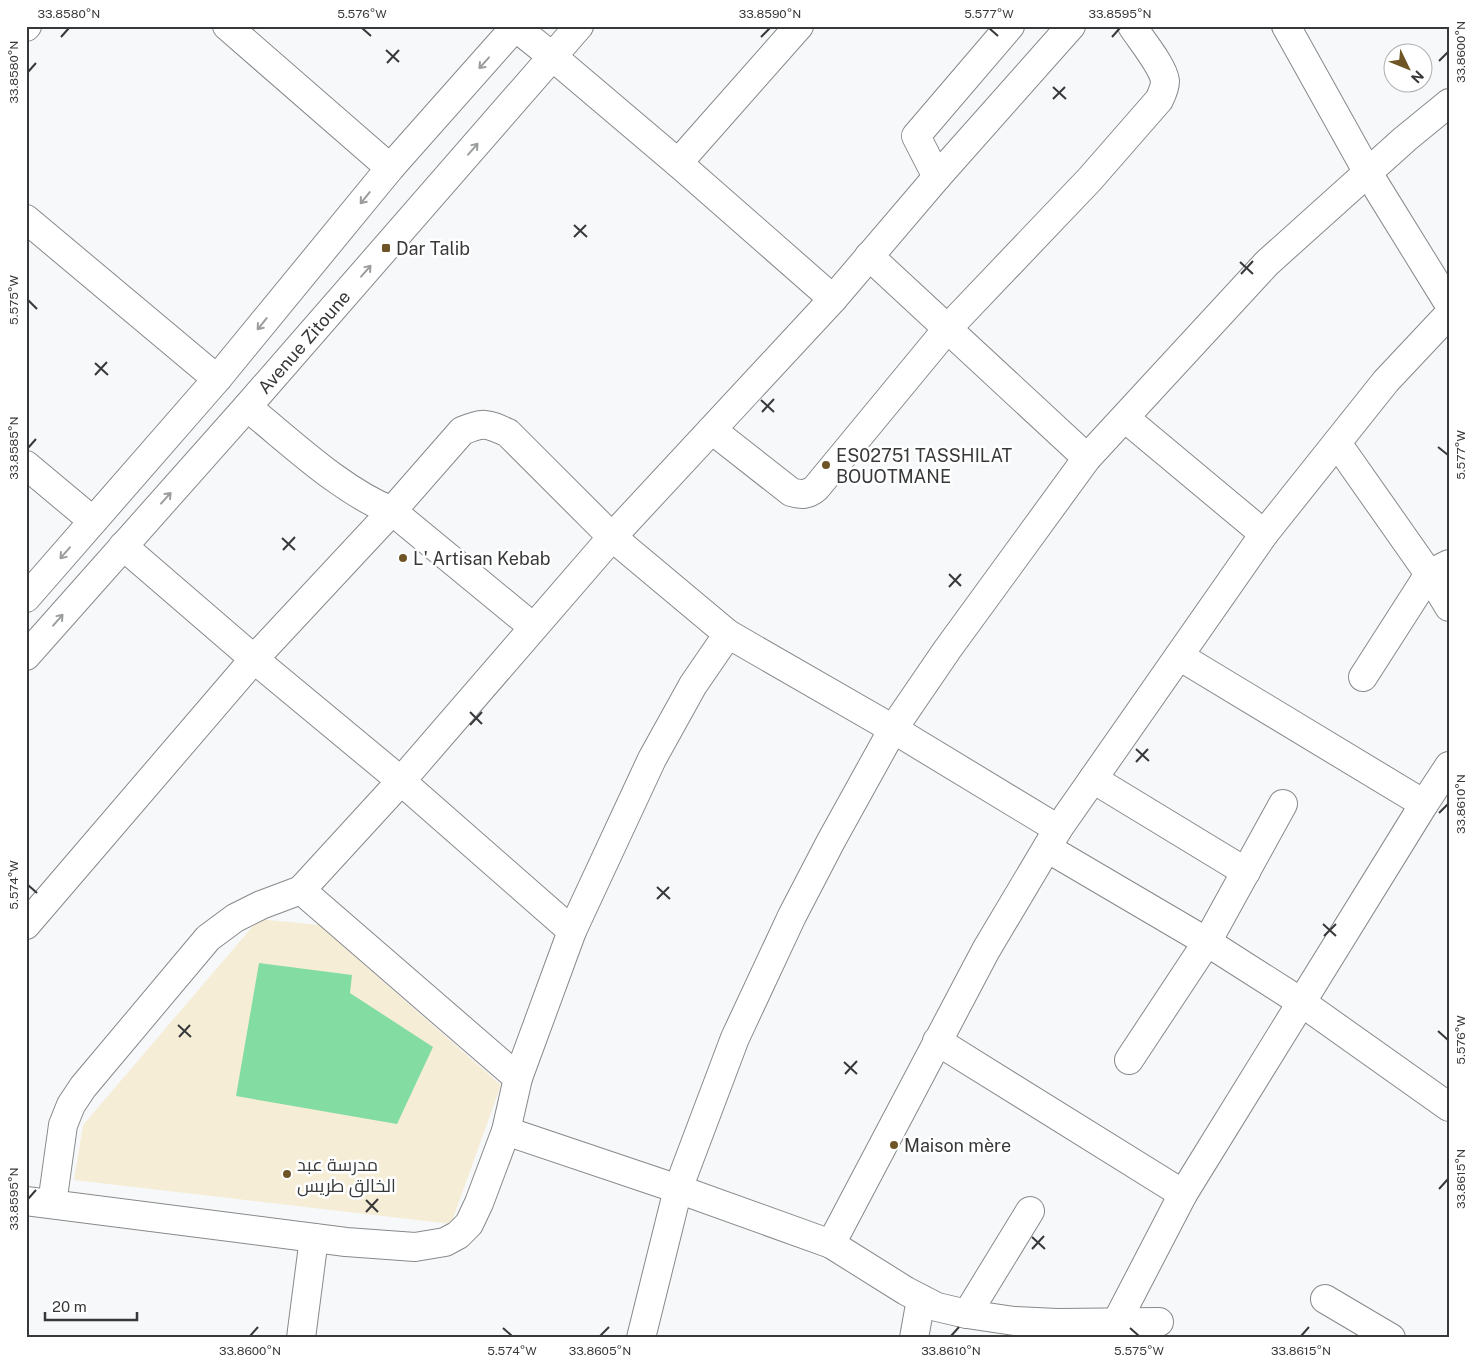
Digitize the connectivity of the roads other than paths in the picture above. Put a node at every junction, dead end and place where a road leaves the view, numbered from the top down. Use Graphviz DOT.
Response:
graph roads {
  1 [pos="227,26"];
  2 [pos="579,26"];
  3 [pos="799,26"];
  4 [pos="1010,26"];
  5 [pos="1071,26"];
  6 [pos="1132,26"];
  7 [pos="1286,26"];
  8 [pos="515,27"];
  9 [pos="553,57"];
  10 [pos="1449,103"];
  11 [pos="678,163"];
  12 [pos="390,168"];
  13 [pos="1368,172"];
  14 [pos="937,177"];
  15 [pos="26,219"];
  16 [pos="869,256"];
  17 [pos="833,299"];
  18 [pos="1449,304"];
  19 [pos="1449,314"];
  20 [pos="948,328"];
  21 [pos="217,379"];
  22 [pos="247,407"];
  23 [pos="1125,418"];
  24 [pos="712,430"];
  25 [pos="1337,443"];
  26 [pos="1087,458"];
  27 [pos="26,464"];
  28 [pos="392,512"];
  29 [pos="93,521"];
  30 [pos="1264,534"];
  31 [pos="612,537"];
  32 [pos="123,546"];
  33 [pos="1439,569"];
  34 [pos="26,598"];
  35 [pos="1449,607"];
  36 [pos="534,628"];
  37 [pos="728,634"];
  38 [pos="26,656"];
  39 [pos="1179,656"];
  40 [pos="254,659"];
  41 [pos="1363,677"];
  42 [pos="893,729"];
  43 [pos="1449,766"];
  44 [pos="1093,779"];
  45 [pos="401,781"];
  46 [pos="1283,804"];
  47 [pos="1424,804"];
  48 [pos="1053,838"];
  49 [pos="1246,872"];
  50 [pos="301,890"];
  51 [pos="26,925"];
  52 [pos="572,931"];
  53 [pos="1207,942"];
  54 [pos="1301,1002"];
  55 [pos="937,1041"];
  56 [pos="1129,1060"];
  57 [pos="518,1078"];
  58 [pos="1446,1099"];
  59 [pos="506,1131"];
  60 [pos="678,1189"];
  61 [pos="1183,1194"];
  62 [pos="39,1202"];
  63 [pos="1030,1211"];
  64 [pos="314,1238"];
  65 [pos="831,1244"];
  66 [pos="921,1299"];
  67 [pos="1325,1299"];
  68 [pos="967,1314"];
  69 [pos="1159,1322"];
  70 [pos="1116,1323"];
  71 [pos="301,1338"];
  72 [pos="640,1338"];
  73 [pos="914,1338"];
  74 [pos="1391,1338"];
  1 -- 12 [label="street"];
  2 -- 9 [label="street, Avenue Zitoune"];
  3 -- 11 [label="street"];
  4 -- 14 [label="street"];
  5 -- 14 [label="street"];
  6 -- 20 [label="street"];
  7 -- 13 [label="street"];
  8 -- 9 [label="street"];
  8 -- 12 [label="street, one-way"];
  9 -- 11 [label="street"];
  22 -- 9 [label="street, Avenue Zitoune, one-way"];
  10 -- 13 [label="street"];
  11 -- 17 [label="street"];
  12 -- 21 [label="street, one-way"];
  13 -- 18 [label="street"];
  13 -- 23 [label="street"];
  14 -- 16 [label="street"];
  15 -- 21 [label="street"];
  16 -- 17 [label="street"];
  16 -- 20 [label="street"];
  17 -- 24 [label="street"];
  19 -- 25 [label="street"];
  20 -- 24 [label="street"];
  20 -- 26 [label="street"];
  21 -- 29 [label="street"];
  22 -- 28 [label="street"];
  32 -- 22 [label="street, Avenue Zitoune, one-way"];
  23 -- 26 [label="street"];
  23 -- 30 [label="street"];
  24 -- 31 [label="street"];
  25 -- 30 [label="street"];
  25 -- 33 [label="street"];
  26 -- 42 [label="street"];
  27 -- 29 [label="street"];
  28 -- 31 [label="street"];
  28 -- 36 [label="street"];
  28 -- 40 [label="street"];
  29 -- 34 [label="street, one-way"];
  30 -- 39 [label="street"];
  31 -- 36 [label="street"];
  31 -- 37 [label="street"];
  38 -- 32 [label="street, Avenue Zitoune, one-way"];
  32 -- 40 [label="street"];
  33 -- 35 [label="street"];
  33 -- 41 [label="street"];
  36 -- 45 [label="street"];
  37 -- 42 [label="street"];
  37 -- 52 [label="street"];
  39 -- 44 [label="street"];
  39 -- 47 [label="street"];
  40 -- 45 [label="street"];
  40 -- 51 [label="street"];
  42 -- 48 [label="street"];
  42 -- 60 [label="street"];
  43 -- 47 [label="street"];
  44 -- 48 [label="street"];
  44 -- 49 [label="street"];
  45 -- 50 [label="street"];
  45 -- 52 [label="street"];
  46 -- 49 [label="street"];
  47 -- 54 [label="street"];
  48 -- 53 [label="street"];
  48 -- 55 [label="street"];
  49 -- 53 [label="street"];
  50 -- 57 [label="street"];
  50 -- 62 [label="street"];
  52 -- 57 [label="street"];
  53 -- 54 [label="street"];
  53 -- 56 [label="street"];
  54 -- 58 [label="street"];
  54 -- 61 [label="street"];
  55 -- 61 [label="street"];
  55 -- 65 [label="street"];
  57 -- 59 [label="street"];
  59 -- 60 [label="street"];
  59 -- 64 [label="street"];
  60 -- 65 [label="street"];
  60 -- 72 [label="street"];
  61 -- 70 [label="street"];
  62 -- 64 [label="street"];
  63 -- 68 [label="street"];
  64 -- 71 [label="street"];
  65 -- 66 [label="street"];
  66 -- 68 [label="street"];
  66 -- 73 [label="street"];
  67 -- 74 [label="street"];
  68 -- 70 [label="street"];
  69 -- 70 [label="street"];
}
